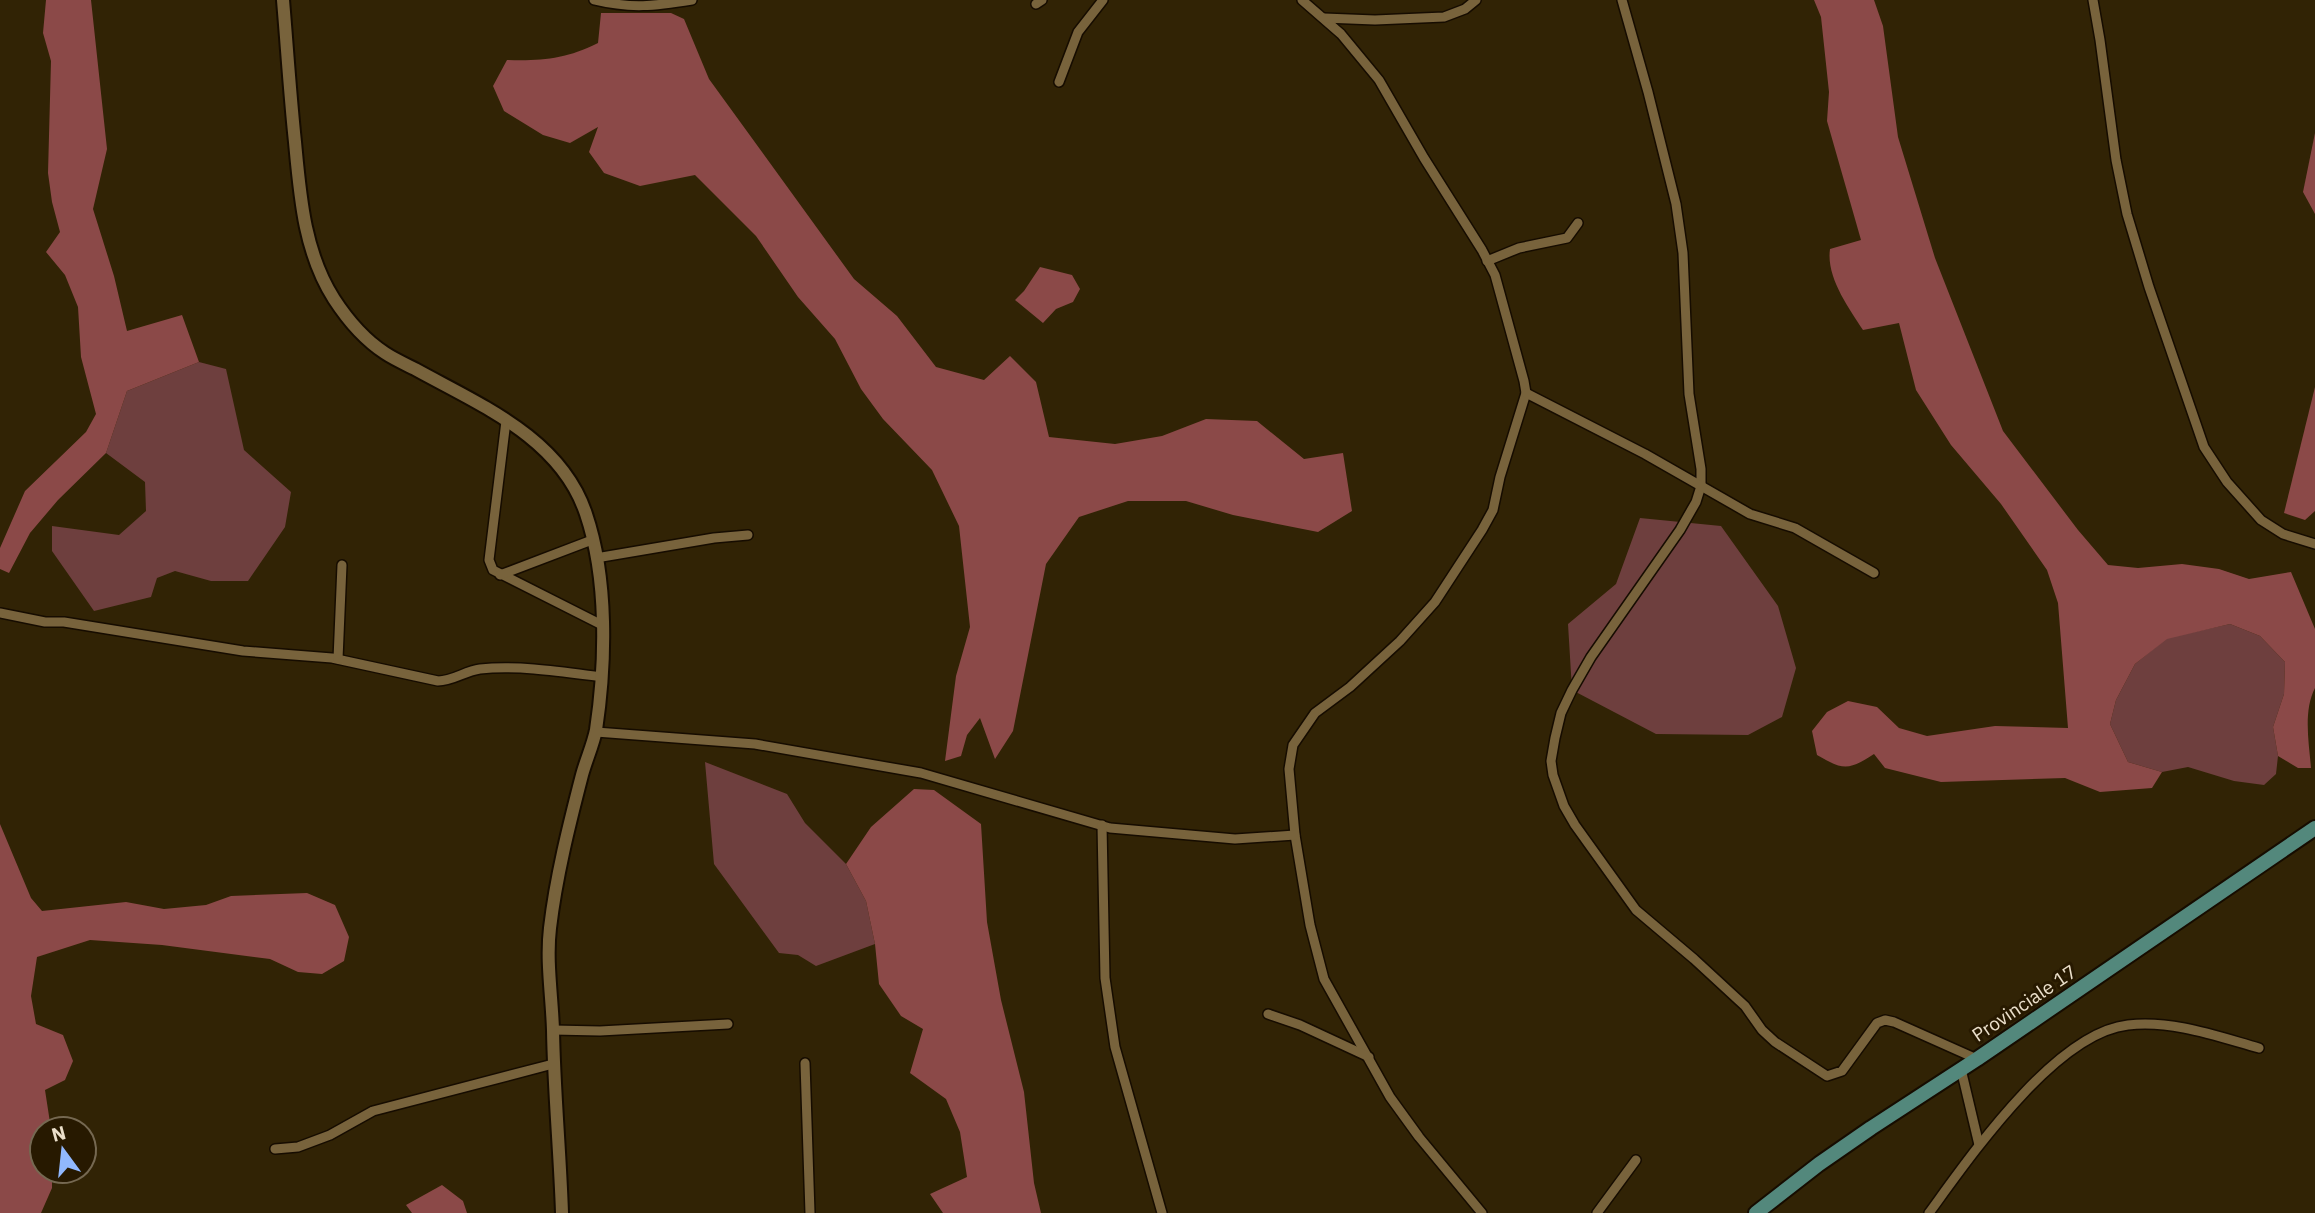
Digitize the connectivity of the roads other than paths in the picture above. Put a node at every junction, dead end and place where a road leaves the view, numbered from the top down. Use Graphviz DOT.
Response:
graph roads {
  1 [pos="283,0"];
  2 [pos="594,0"];
  3 [pos="692,0"];
  4 [pos="1103,0"];
  5 [pos="1302,0"];
  6 [pos="1476,0"];
  7 [pos="1622,0"];
  8 [pos="2092,0"];
  9 [pos="1324,18"];
  10 [pos="1059,82"];
  11 [pos="1578,223"];
  12 [pos="1487,261"];
  13 [pos="1526,393"];
  14 [pos="506,421"];
  15 [pos="1701,486"];
  16 [pos="748,535"];
  17 [pos="592,540"];
  18 [pos="2315,544"];
  19 [pos="596,558"];
  20 [pos="342,565"];
  21 [pos="1874,573"];
  22 [pos="500,575"];
  23 [pos="0,613"];
  24 [pos="602,625"];
  25 [pos="338,659"];
  26 [pos="602,677"];
  27 [pos="596,732"];
  28 [pos="1102,825"];
  29 [pos="2315,828"];
  30 [pos="1295,835"];
  31 [pos="1268,1014"];
  32 [pos="728,1024"];
  33 [pos="553,1030"];
  34 [pos="2259,1048"];
  35 [pos="1369,1057"];
  36 [pos="1977,1059"];
  37 [pos="805,1063"];
  38 [pos="552,1064"];
  39 [pos="1961,1069"];
  40 [pos="1979,1145"];
  41 [pos="275,1149"];
  42 [pos="1636,1160"];
  43 [pos="1478,1212"];
  44 [pos="562,1213"];
  45 [pos="810,1213"];
  46 [pos="1162,1213"];
  47 [pos="1597,1213"];
  48 [pos="1756,1213"];
  49 [pos="1929,1213"];
  1 -- 14 [label="street"];
  2 -- 3 [label="street"];
  4 -- 10 [label="street"];
  5 -- 9 [label="street"];
  6 -- 9 [label="street"];
  7 -- 15 [label="street"];
  8 -- 18 [label="street"];
  9 -- 12 [label="street"];
  11 -- 12 [label="street"];
  12 -- 13 [label="street"];
  13 -- 15 [label="street"];
  13 -- 30 [label="street"];
  14 -- 17 [label="street"];
  14 -- 22 [label="street"];
  15 -- 21 [label="street"];
  15 -- 36 [label="street"];
  16 -- 19 [label="street"];
  17 -- 19 [label="street"];
  17 -- 22 [label="street"];
  19 -- 24 [label="street"];
  20 -- 25 [label="street"];
  22 -- 24 [label="street"];
  23 -- 25 [label="street"];
  24 -- 26 [label="street"];
  25 -- 26 [label="street"];
  26 -- 27 [label="street"];
  27 -- 28 [label="street"];
  27 -- 33 [label="street"];
  28 -- 30 [label="street"];
  28 -- 46 [label="street"];
  29 -- 36 [label="main road, Provinciale 17"];
  30 -- 35 [label="street"];
  31 -- 35 [label="street"];
  32 -- 33 [label="street"];
  33 -- 38 [label="street"];
  34 -- 40 [label="street"];
  35 -- 43 [label="street"];
  36 -- 39 [label="main road, Provinciale 17"];
  37 -- 45 [label="street"];
  38 -- 41 [label="street"];
  38 -- 44 [label="street"];
  39 -- 40 [label="street"];
  39 -- 48 [label="main road, Provinciale 17"];
  40 -- 49 [label="street"];
  42 -- 47 [label="street"];
}
